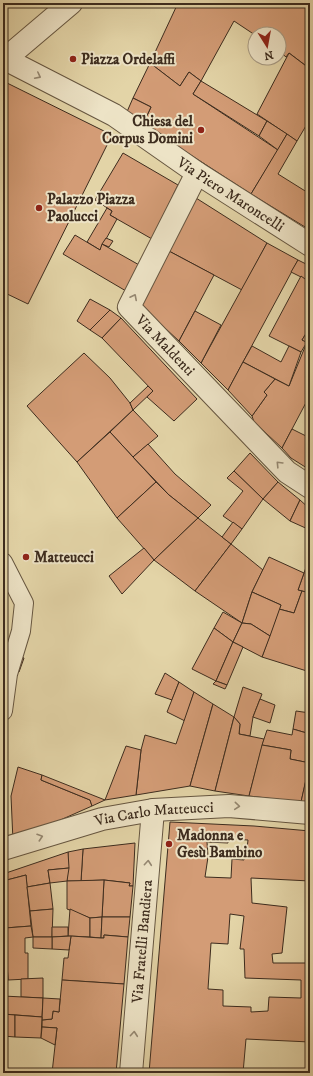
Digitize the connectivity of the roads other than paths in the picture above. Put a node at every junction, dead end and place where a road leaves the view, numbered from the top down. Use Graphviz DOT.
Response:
graph roads {
  1 [pos="71,3"];
  2 [pos="4,59"];
  3 [pos="197,173"];
  4 [pos="310,245"];
  5 [pos="310,487"];
  6 [pos="3,562"];
  7 [pos="3,712"];
  8 [pos="153,810"];
  9 [pos="310,813"];
  10 [pos="3,849"];
  11 [pos="131,1073"];
  1 -- 2 [label="street"];
  2 -- 3 [label="street, Via Piero Maroncelli, one-way"];
  3 -- 4 [label="street, Via Piero Maroncelli"];
  5 -- 3 [label="street, Via Maldenti, one-way"];
  6 -- 7 [label="lane"];
  8 -- 9 [label="street, Via Carlo Matteucci, one-way"];
  10 -- 8 [label="street, Via Carlo Matteucci, one-way"];
  11 -- 8 [label="street, Via Fratelli Bandiera, one-way"];
}
